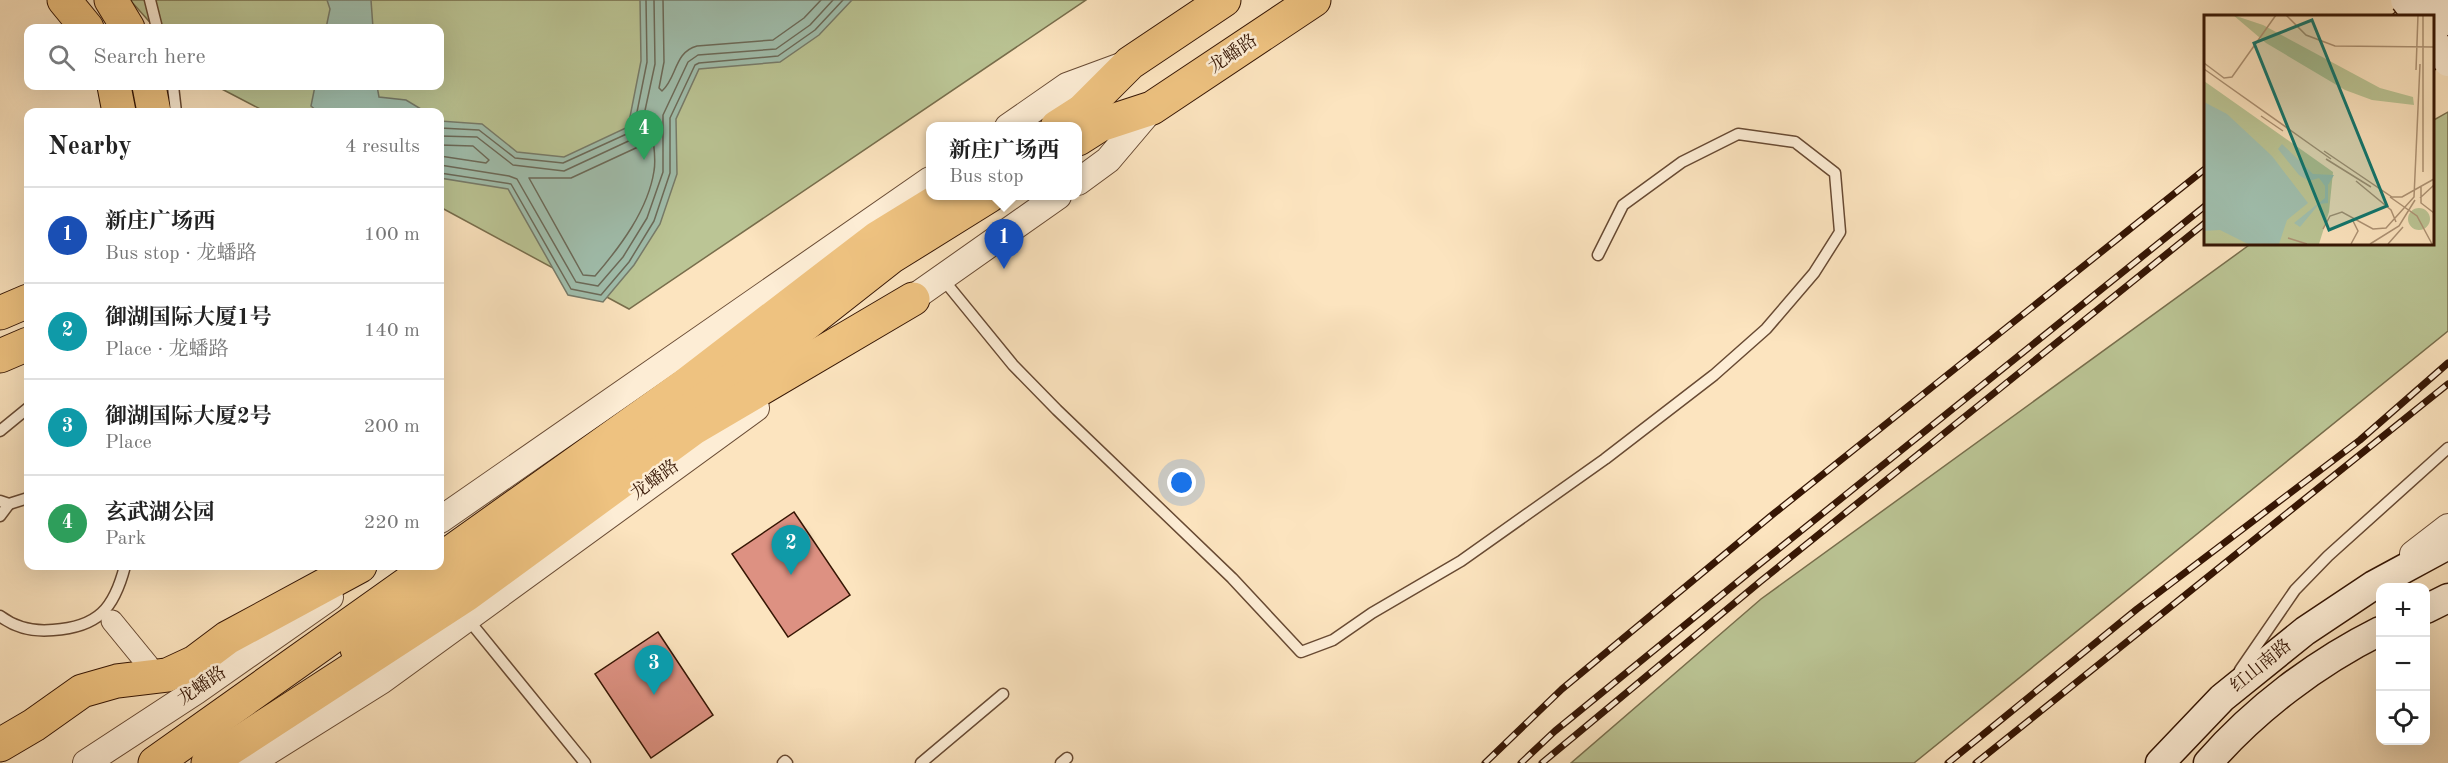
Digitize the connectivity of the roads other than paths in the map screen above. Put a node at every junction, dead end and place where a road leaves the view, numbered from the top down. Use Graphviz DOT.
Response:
graph roads {
  1 [pos="64,0"];
  2 [pos="111,0"];
  3 [pos="150,0"];
  4 [pos="1224,0"];
  5 [pos="1314,0"];
  6 [pos="2405,0"];
  7 [pos="2433,0"];
  8 [pos="2416,15"];
  9 [pos="2448,21"];
  10 [pos="84,24"];
  11 [pos="126,24"];
  12 [pos="156,24"];
  13 [pos="2433,40"];
  14 [pos="2448,62"];
  15 [pos="1130,63"];
  16 [pos="115,90"];
  17 [pos="150,90"];
  18 [pos="173,90"];
  19 [pos="118,108"];
  20 [pos="152,108"];
  21 [pos="176,108"];
  22 [pos="1152,108"];
  23 [pos="1014,122"];
  24 [pos="1081,122"];
  25 [pos="1082,124"];
  26 [pos="1082,178"];
  27 [pos="926,183"];
  28 [pos="938,200"];
  29 [pos="981,200"];
  30 [pos="1051,200"];
  31 [pos="1598,255"];
  32 [pos="942,278"];
  33 [pos="913,299"];
  34 [pos="24,303"];
  35 [pos="0,313"];
  36 [pos="24,346"];
  37 [pos="0,356"];
  38 [pos="24,411"];
  39 [pos="0,431"];
  40 [pos="2448,448"];
  41 [pos="24,499"];
  42 [pos="4,502"];
  43 [pos="0,516"];
  44 [pos="444,517"];
  45 [pos="2448,527"];
  46 [pos="2448,545"];
  47 [pos="444,557"];
  48 [pos="124,570"];
  49 [pos="353,570"];
  50 [pos="368,570"];
  51 [pos="426,570"];
  52 [pos="2374,585"];
  53 [pos="2448,598"];
  54 [pos="2430,607"];
  55 [pos="0,616"];
  56 [pos="467,618"];
  57 [pos="112,621"];
  58 [pos="2376,633"];
  59 [pos="148,665"];
  60 [pos="1003,694"];
  61 [pos="2222,698"];
  62 [pos="0,745"];
  63 [pos="86,763"];
  64 [pos="155,763"];
  65 [pos="197,763"];
  66 [pos="208,763"];
  67 [pos="250,763"];
  68 [pos="585,763"];
  69 [pos="921,763"];
  70 [pos="2160,763"];
  71 [pos="2208,763"];
  1 -- 10 [label="main road"];
  2 -- 11 [label="main road"];
  3 -- 12 [label="lane"];
  4 -- 15 [label="main road, 龙蟠路"];
  5 -- 22 [label="main road, 龙蟠路"];
  6 -- 8 [label="main road, bridge"];
  7 -- 9 [label="main road, bridge"];
  13 -- 14 [label="main road, bridge"];
  15 -- 23 [label="street, 龙蟠路"];
  15 -- 24 [label="main road, 龙蟠路"];
  16 -- 19 [label="main road"];
  17 -- 20 [label="main road"];
  18 -- 21 [label="lane"];
  22 -- 25 [label="main road, 龙蟠路"];
  22 -- 26 [label="street, 龙蟠路"];
  27 -- 44 [label="street"];
  28 -- 47 [label="main road"];
  29 -- 65 [label="main road, 龙蟠路"];
  30 -- 32 [label="street, 龙蟠路"];
  31 -- 32 [label="lane"];
  32 -- 33 [label="street, 龙蟠路"];
  33 -- 56 [label="street, 龙蟠路"];
  33 -- 66 [label="main road"];
  34 -- 35 [label="main road"];
  36 -- 37 [label="main road"];
  38 -- 39 [label="lane"];
  40 -- 61 [label="lane"];
  41 -- 42 [label="lane"];
  42 -- 43 [label="lane"];
  45 -- 52 [label="street, 红山南路"];
  46 -- 52 [label="main road, 红山南路"];
  48 -- 55 [label="lane"];
  49 -- 62 [label="main road"];
  50 -- 63 [label="street, 龙蟠路"];
  51 -- 64 [label="main road, 龙蟠路"];
  52 -- 61 [label="main road, 红山南路"];
  53 -- 54 [label="main road"];
  56 -- 67 [label="street, 龙蟠路"];
  56 -- 68 [label="lane"];
  57 -- 59 [label="street"];
  58 -- 71 [label="main road, 红山南路"];
  60 -- 69 [label="lane"];
  61 -- 70 [label="main road, 红山南路"];
}
